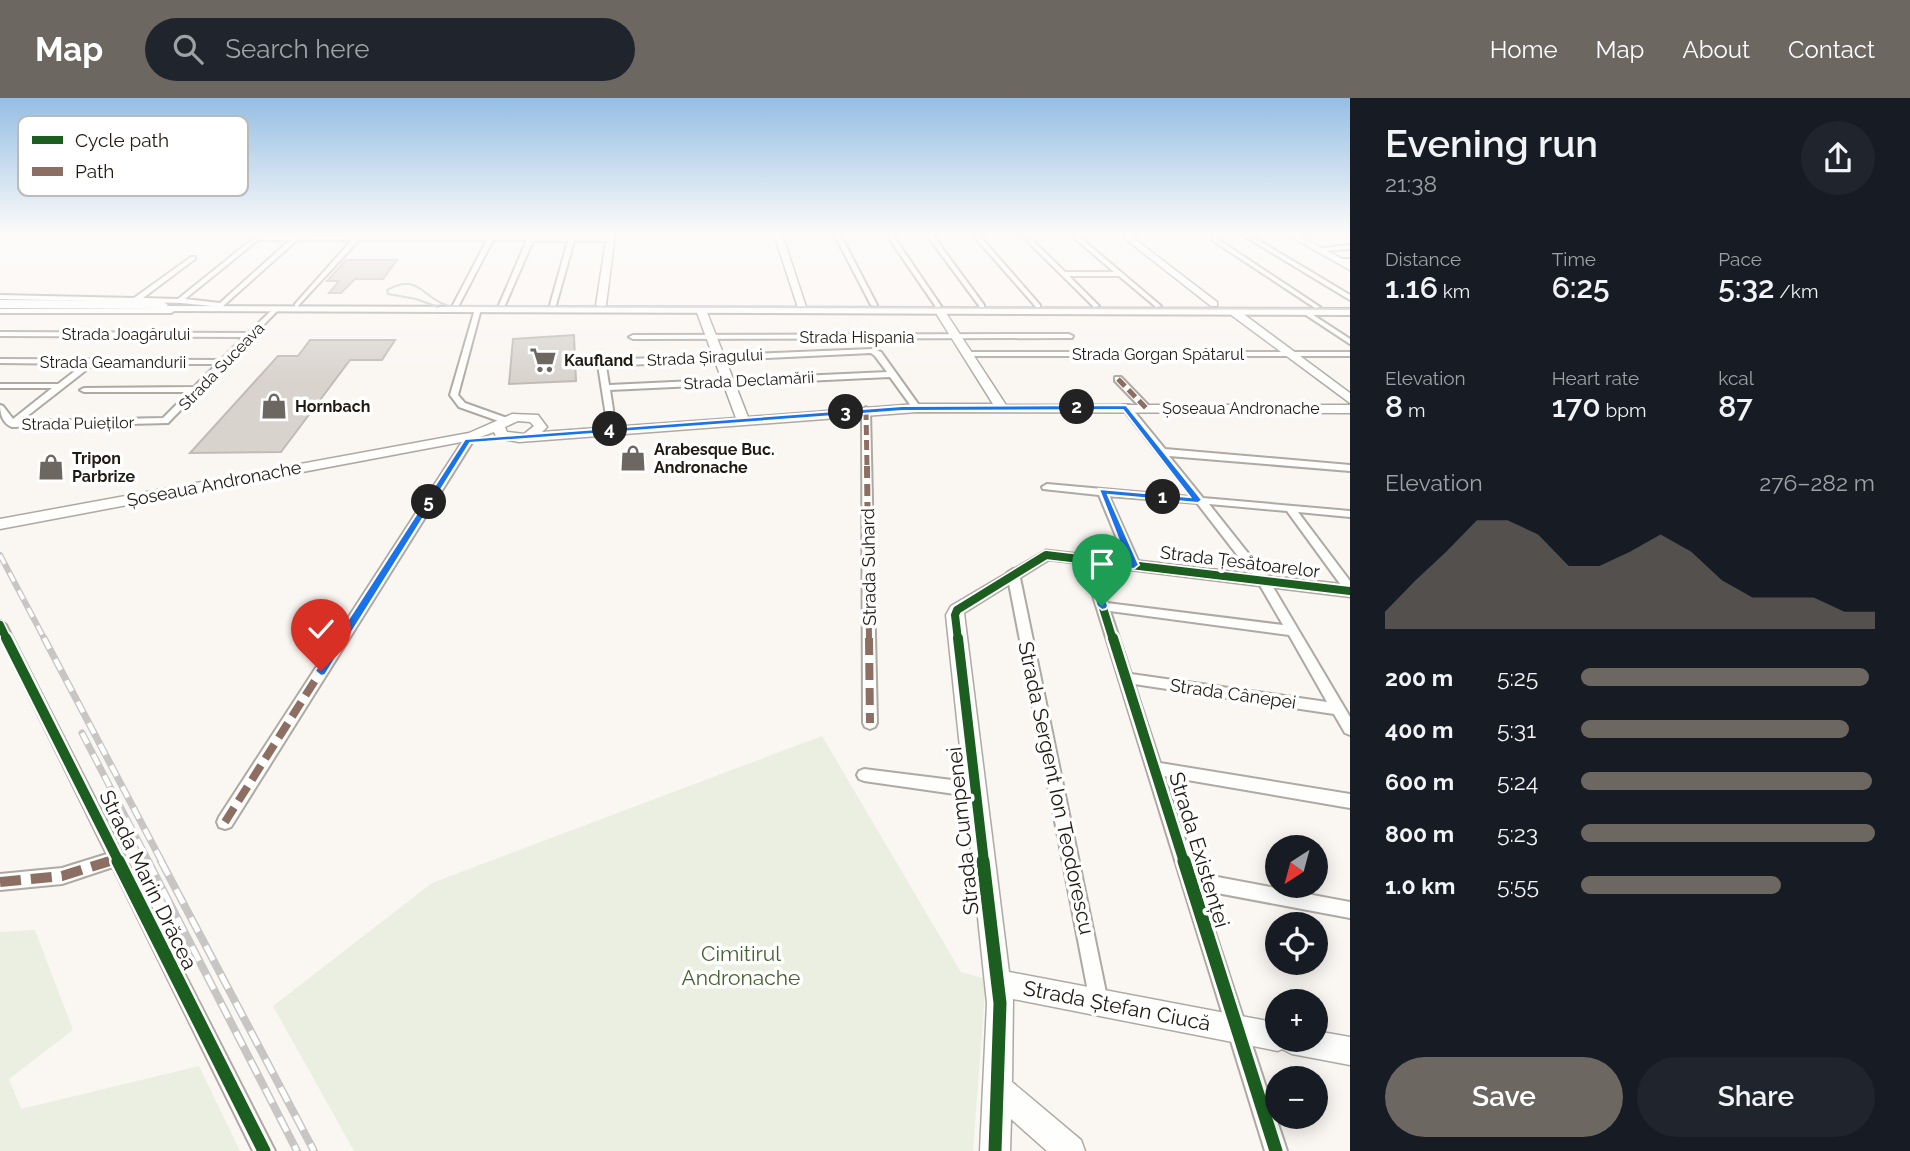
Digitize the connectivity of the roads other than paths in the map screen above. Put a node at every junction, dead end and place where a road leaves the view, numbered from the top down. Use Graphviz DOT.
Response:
graph roads {
  1 [pos="159,283"];
  2 [pos="198,283"];
  3 [pos="245,283"];
  4 [pos="316,283"];
  5 [pos="467,283"];
  6 [pos="512,283"];
  7 [pos="559,283"];
  8 [pos="604,283"];
  9 [pos="795,283"];
  10 [pos="863,283"];
  11 [pos="922,283"];
  12 [pos="965,283"];
  13 [pos="1018,283"];
  14 [pos="1073,283"];
  15 [pos="1131,283"];
  16 [pos="1190,283"];
  17 [pos="1281,283"];
  18 [pos="1325,283"];
  19 [pos="0,297"];
  20 [pos="1350,298"];
  21 [pos="136,300"];
  22 [pos="169,305"];
  23 [pos="296,305"];
  24 [pos="456,305"];
  25 [pos="502,305"];
  26 [pos="553,305"];
  27 [pos="601,305"];
  28 [pos="874,305"];
  29 [pos="982,306"];
  30 [pos="1038,306"];
  31 [pos="1096,306"];
  32 [pos="1158,306"];
  33 [pos="0,307"];
  34 [pos="218,307"];
  35 [pos="1317,307"];
  36 [pos="276,308"];
  37 [pos="803,308"];
  38 [pos="938,308"];
  39 [pos="1224,308"];
  40 [pos="478,309"];
  41 [pos="701,310"];
  42 [pos="1350,310"];
  43 [pos="1305,312"];
  44 [pos="0,334"];
  45 [pos="252,334"];
  46 [pos="633,337"];
  47 [pos="710,337"];
  48 [pos="956,337"];
  49 [pos="1069,337"];
  50 [pos="1350,342"];
  51 [pos="967,354"];
  52 [pos="1290,354"];
  53 [pos="1350,354"];
  54 [pos="718,355"];
  55 [pos="0,361"];
  56 [pos="91,362"];
  57 [pos="225,362"];
  58 [pos="892,374"];
  59 [pos="1118,379"];
  60 [pos="727,380"];
  61 [pos="0,386"];
  62 [pos="60,386"];
  63 [pos="606,388"];
  64 [pos="199,389"];
  65 [pos="84,390"];
  66 [pos="1350,399"];
  67 [pos="1001,407"];
  68 [pos="0,408"];
  69 [pos="917,408"];
  70 [pos="1126,408"];
  71 [pos="1146,408"];
  72 [pos="1350,409"];
  73 [pos="866,411"];
  74 [pos="743,420"];
  75 [pos="165,421"];
  76 [pos="501,423"];
  77 [pos="12,424"];
  78 [pos="541,424"];
  79 [pos="612,429"];
  80 [pos="586,431"];
  81 [pos="529,436"];
  82 [pos="513,438"];
  83 [pos="468,441"];
  84 [pos="427,444"];
  85 [pos="1161,452"];
  86 [pos="1350,468"];
  87 [pos="1047,486"];
  88 [pos="1102,491"];
  89 [pos="1198,500"];
  90 [pos="1290,509"];
  91 [pos="1350,514"];
  92 [pos="0,524"];
  93 [pos="1044,556"];
  94 [pos="1088,560"];
  95 [pos="1134,565"];
  96 [pos="1013,573"];
  97 [pos="1263,580"];
  98 [pos="1350,590"];
  99 [pos="1102,606"];
  100 [pos="0,625"];
  101 [pos="1293,631"];
  102 [pos="1126,678"];
  103 [pos="1339,709"];
  104 [pos="870,723"];
  105 [pos="1350,729"];
  106 [pos="1154,768"];
  107 [pos="864,775"];
  108 [pos="976,790"];
  109 [pos="1350,801"];
  110 [pos="225,822"];
  111 [pos="118,858"];
  112 [pos="1190,880"];
  113 [pos="0,882"];
  114 [pos="1350,910"];
  115 [pos="998,983"];
  116 [pos="1100,1002"];
  117 [pos="1235,1028"];
  118 [pos="1265,1034"];
  119 [pos="1328,1047"];
  120 [pos="1350,1051"];
  121 [pos="998,1089"];
  122 [pos="264,1151"];
  123 [pos="995,1151"];
  124 [pos="1070,1151"];
  125 [pos="1276,1151"];
  1 -- 21 [label="street"];
  2 -- 22 [label="street"];
  3 -- 34 [label="street"];
  4 -- 23 [label="street"];
  5 -- 24 [label="street"];
  6 -- 25 [label="street"];
  7 -- 26 [label="street"];
  8 -- 27 [label="street"];
  9 -- 37 [label="street"];
  10 -- 28 [label="street"];
  11 -- 38 [label="street"];
  12 -- 29 [label="street"];
  13 -- 30 [label="street"];
  14 -- 31 [label="street"];
  15 -- 32 [label="street"];
  16 -- 39 [label="street"];
  17 -- 35 [label="street"];
  18 -- 20 [label="street"];
  19 -- 21 [label="street"];
  21 -- 22 [label="street"];
  22 -- 33 [label="highway"];
  22 -- 34 [label="main road"];
  22 -- 34 [label="main road"];
  23 -- 24 [label="main road"];
  23 -- 34 [label="main road"];
  24 -- 25 [label="main road"];
  25 -- 26 [label="main road"];
  26 -- 27 [label="main road"];
  27 -- 37 [label="main road"];
  28 -- 37 [label="main road"];
  28 -- 38 [label="main road"];
  29 -- 30 [label="main road"];
  29 -- 38 [label="main road"];
  30 -- 31 [label="main road"];
  31 -- 32 [label="main road"];
  32 -- 39 [label="main road"];
  33 -- 34 [label="street"];
  34 -- 36 [label="main road"];
  35 -- 39 [label="main road"];
  35 -- 42 [label="main road"];
  36 -- 40 [label="main road"];
  36 -- 45 [label="street, Strada Suceava"];
  37 -- 38 [label="main road"];
  37 -- 41 [label="main road"];
  38 -- 39 [label="main road"];
  38 -- 48 [label="street"];
  39 -- 43 [label="main road"];
  39 -- 52 [label="street"];
  40 -- 41 [label="main road"];
  40 -- 76 [label="street"];
  41 -- 47 [label="street"];
  42 -- 43 [label="main road"];
  43 -- 50 [label="street"];
  44 -- 45 [label="street, Strada Joagărului"];
  45 -- 57 [label="street, Strada Suceava"];
  46 -- 47 [label="street, Strada Hispania"];
  47 -- 48 [label="street, Strada Hispania"];
  47 -- 54 [label="street"];
  48 -- 49 [label="street, Strada Hispania"];
  48 -- 51 [label="street"];
  51 -- 52 [label="street, Strada Gorgan Spătarul"];
  51 -- 67 [label="street"];
  52 -- 53 [label="street, Strada Gorgan Spătarul"];
  52 -- 66 [label="street"];
  54 -- 58 [label="street, Strada Șiragului"];
  54 -- 60 [label="street"];
  54 -- 63 [label="street, Strada Șiragului"];
  55 -- 56 [label="street, Strada Geamandurii"];
  56 -- 57 [label="street, Strada Geamandurii"];
  56 -- 62 [label="street"];
  57 -- 64 [label="street, Strada Suceava"];
  58 -- 60 [label="street, Strada Declamării"];
  58 -- 69 [label="street"];
  59 -- 71 [label="street"];
  60 -- 63 [label="street, Strada Declamării"];
  60 -- 74 [label="street"];
  61 -- 62 [label="street"];
  62 -- 77 [label="street"];
  63 -- 79 [label="street, Strada Șiragului"];
  64 -- 65 [label="street"];
  64 -- 75 [label="street, Strada Suceava"];
  67 -- 69 [label="street, Șoseaua Andronache"];
  67 -- 70 [label="street, Șoseaua Andronache"];
  68 -- 77 [label="street, Strada Puieților"];
  69 -- 73 [label="street, Șoseaua Andronache"];
  70 -- 71 [label="street, Șoseaua Andronache"];
  70 -- 85 [label="street"];
  71 -- 72 [label="street, Șoseaua Andronache"];
  73 -- 74 [label="street, Șoseaua Andronache"];
  73 -- 104 [label="street, Strada Suhard"];
  74 -- 79 [label="street, Șoseaua Andronache"];
  75 -- 77 [label="street, Strada Puieților"];
  76 -- 78 [label="street, Șoseaua Andronache"];
  76 -- 82 [label="street"];
  76 -- 84 [label="street, Șoseaua Andronache"];
  78 -- 80 [label="street, Șoseaua Andronache"];
  78 -- 81 [label="street"];
  79 -- 80 [label="street, Șoseaua Andronache"];
  80 -- 81 [label="street, Șoseaua Andronache"];
  81 -- 82 [label="street, Șoseaua Andronache"];
  82 -- 83 [label="street, Șoseaua Andronache"];
  83 -- 84 [label="street, Șoseaua Andronache"];
  83 -- 110 [label="street"];
  84 -- 92 [label="street, Șoseaua Andronache"];
  85 -- 86 [label="street"];
  85 -- 89 [label="street"];
  87 -- 88 [label="street"];
  88 -- 89 [label="street"];
  88 -- 95 [label="street"];
  89 -- 90 [label="street"];
  89 -- 97 [label="street"];
  90 -- 91 [label="street"];
  90 -- 98 [label="street"];
  93 -- 94 [label="street, Strada Țesătoarelor"];
  93 -- 96 [label="street, Strada Cumpenei"];
  94 -- 95 [label="street, Strada Țesătoarelor"];
  94 -- 99 [label="street, Strada Existenței"];
  95 -- 97 [label="street, Strada Țesătoarelor"];
  96 -- 108 [label="street, Strada Cumpenei"];
  96 -- 116 [label="street, Strada Sergent Ion Teodorescu"];
  97 -- 98 [label="street, Strada Țesătoarelor"];
  97 -- 101 [label="street"];
  99 -- 101 [label="street"];
  99 -- 102 [label="street, Strada Existenței"];
  100 -- 111 [label="street, Strada Marin Drăcea"];
  101 -- 103 [label="street"];
  102 -- 103 [label="street, Strada Cânepei"];
  102 -- 106 [label="street, Strada Existenței"];
  103 -- 105 [label="street"];
  106 -- 109 [label="street"];
  106 -- 112 [label="street, Strada Existenței"];
  107 -- 108 [label="street"];
  108 -- 115 [label="street, Strada Cumpenei"];
  111 -- 113 [label="street"];
  111 -- 122 [label="street, Strada Marin Drăcea"];
  112 -- 114 [label="street"];
  112 -- 117 [label="street, Strada Existenței"];
  115 -- 116 [label="street, Strada Ștefan Ciucă"];
  115 -- 121 [label="street, Strada Cumpenei"];
  116 -- 117 [label="street, Strada Ștefan Ciucă"];
  117 -- 118 [label="street, Strada Ștefan Ciucă"];
  117 -- 125 [label="street, Strada Existenței"];
  119 -- 120 [label="street"];
  121 -- 123 [label="street, Strada Cumpenei"];
  121 -- 124 [label="street"];
}
